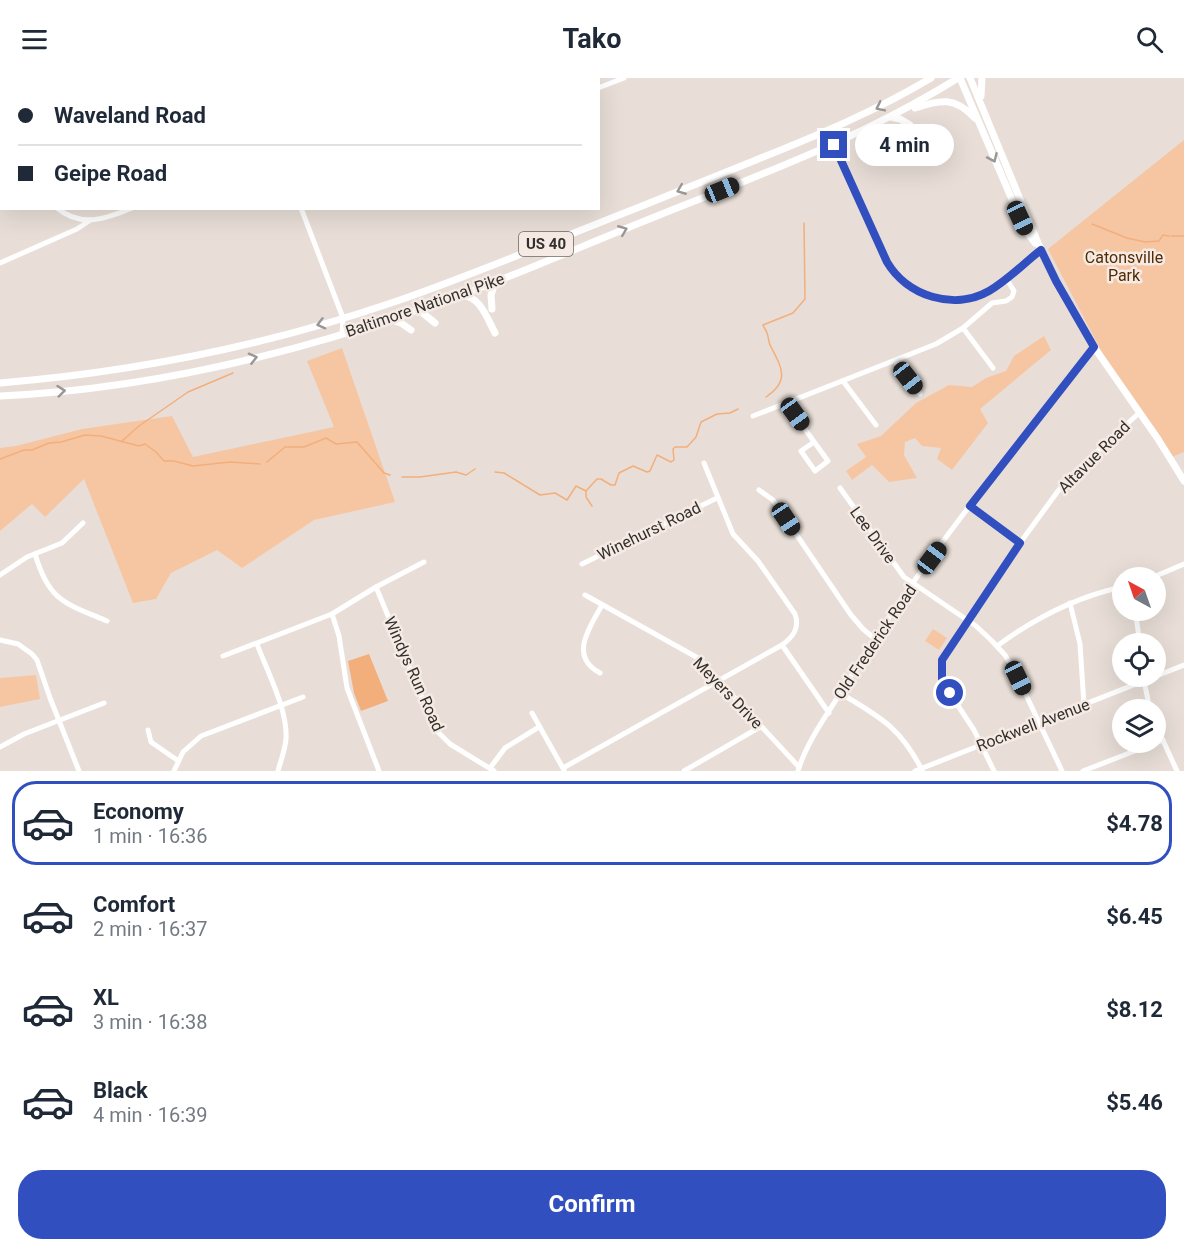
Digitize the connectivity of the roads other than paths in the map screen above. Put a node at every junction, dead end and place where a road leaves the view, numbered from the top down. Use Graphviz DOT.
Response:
graph roads {
  1 [pos="624,78"];
  2 [pos="922,78"];
  3 [pos="931,78"];
  4 [pos="959,78"];
  5 [pos="970,78"];
  6 [pos="982,78"];
  7 [pos="600,87"];
  8 [pos="904,94"];
  9 [pos="901,112"];
  10 [pos="891,117"];
  11 [pos="977,120"];
  12 [pos="988,122"];
  13 [pos="910,125"];
  14 [pos="834,145"];
  15 [pos="60,210"];
  16 [pos="127,210"];
  17 [pos="302,210"];
  18 [pos="89,221"];
  19 [pos="1041,250"];
  20 [pos="0,263"];
  21 [pos="1006,278"];
  22 [pos="496,280"];
  23 [pos="448,299"];
  24 [pos="492,309"];
  25 [pos="416,311"];
  26 [pos="343,318"];
  27 [pos="389,320"];
  28 [pos="435,323"];
  29 [pos="963,328"];
  30 [pos="495,333"];
  31 [pos="342,334"];
  32 [pos="1094,347"];
  33 [pos="895,361"];
  34 [pos="993,368"];
  35 [pos="843,381"];
  36 [pos="0,383"];
  37 [pos="920,394"];
  38 [pos="0,396"];
  39 [pos="786,403"];
  40 [pos="1139,413"];
  41 [pos="753,416"];
  42 [pos="876,425"];
  43 [pos="814,441"];
  44 [pos="704,463"];
  45 [pos="1184,481"];
  46 [pos="840,488"];
  47 [pos="759,490"];
  48 [pos="717,498"];
  49 [pos="970,506"];
  50 [pos="82,523"];
  51 [pos="1020,543"];
  52 [pos="35,554"];
  53 [pos="424,562"];
  54 [pos="582,564"];
  55 [pos="1184,564"];
  56 [pos="1166,572"];
  57 [pos="0,575"];
  58 [pos="914,584"];
  59 [pos="376,587"];
  60 [pos="1112,590"];
  61 [pos="585,595"];
  62 [pos="1070,603"];
  63 [pos="602,605"];
  64 [pos="332,614"];
  65 [pos="107,621"];
  66 [pos="967,621"];
  67 [pos="874,639"];
  68 [pos="0,640"];
  69 [pos="257,644"];
  70 [pos="782,645"];
  71 [pos="997,646"];
  72 [pos="223,656"];
  73 [pos="1184,665"];
  74 [pos="1166,671"];
  75 [pos="600,673"];
  76 [pos="718,681"];
  77 [pos="1125,687"];
  78 [pos="840,693"];
  79 [pos="303,697"];
  80 [pos="104,703"];
  81 [pos="1084,705"];
  82 [pos="280,706"];
  83 [pos="532,713"];
  84 [pos="829,713"];
  85 [pos="59,720"];
  86 [pos="1039,722"];
  87 [pos="539,727"];
  88 [pos="760,727"];
  89 [pos="148,730"];
  90 [pos="981,744"];
  91 [pos="0,747"];
  92 [pos="1166,747"];
  93 [pos="1129,753"];
  94 [pos="177,760"];
  95 [pos="492,769"];
  96 [pos="798,769"];
  97 [pos="564,770"];
  98 [pos="920,770"];
  99 [pos="79,771"];
  100 [pos="174,771"];
  101 [pos="278,771"];
  102 [pos="379,771"];
  103 [pos="684,771"];
  104 [pos="994,771"];
  105 [pos="1062,771"];
  106 [pos="1083,771"];
  107 [pos="1177,771"];
  1 -- 7 [label="street"];
  2 -- 8 [label="main road"];
  3 -- 8 [label="main road, Baltimore National Pike / US 40"];
  4 -- 9 [label="main road, Baltimore National Pike / US 40"];
  4 -- 11 [label="main road"];
  5 -- 12 [label="main road"];
  6 -- 12 [label="main road"];
  8 -- 26 [label="main road, Baltimore National Pike / US 40, one-way"];
  9 -- 10 [label="main road, Baltimore National Pike / US 40"];
  9 -- 11 [label="main road"];
  10 -- 13 [label="main road"];
  10 -- 14 [label="main road, Baltimore National Pike / US 40"];
  11 -- 19 [label="main road, one-way"];
  12 -- 19 [label="main road"];
  14 -- 21 [label="street"];
  22 -- 14 [label="main road, Baltimore National Pike / US 40, one-way"];
  15 -- 18 [label="street"];
  16 -- 18 [label="street"];
  17 -- 26 [label="street"];
  18 -- 20 [label="street"];
  19 -- 21 [label="street"];
  19 -- 32 [label="main road"];
  21 -- 29 [label="street"];
  22 -- 23 [label="main road, Baltimore National Pike / US 40"];
  22 -- 24 [label="main road"];
  23 -- 25 [label="main road, Baltimore National Pike / US 40"];
  23 -- 30 [label="main road"];
  25 -- 27 [label="main road, Baltimore National Pike / US 40"];
  25 -- 27 [label="main road"];
  25 -- 28 [label="main road"];
  26 -- 31 [label="street"];
  26 -- 36 [label="main road, Baltimore National Pike / US 40, one-way"];
  27 -- 31 [label="main road, Baltimore National Pike / US 40"];
  29 -- 33 [label="street"];
  29 -- 34 [label="street"];
  38 -- 31 [label="main road, Baltimore National Pike / US 40, one-way"];
  32 -- 40 [label="main road"];
  32 -- 49 [label="street, Old Frederick Road"];
  33 -- 35 [label="street"];
  33 -- 37 [label="street"];
  35 -- 39 [label="street"];
  35 -- 42 [label="street"];
  39 -- 41 [label="street"];
  39 -- 43 [label="street"];
  40 -- 45 [label="main road"];
  40 -- 51 [label="street, Altavue Road"];
  43 -- 43 [label="street"];
  44 -- 48 [label="street"];
  46 -- 58 [label="street, Lee Drive"];
  47 -- 67 [label="street"];
  48 -- 54 [label="street, Winehurst Road"];
  48 -- 70 [label="street"];
  49 -- 51 [label="street"];
  49 -- 58 [label="street, Old Frederick Road"];
  50 -- 52 [label="street"];
  51 -- 66 [label="street, Altavue Road"];
  52 -- 57 [label="street"];
  52 -- 65 [label="street"];
  53 -- 59 [label="street"];
  55 -- 56 [label="street"];
  58 -- 66 [label="street, Lee Drive"];
  58 -- 67 [label="street, Old Frederick Road"];
  59 -- 64 [label="street"];
  59 -- 95 [label="street, Windys Run Road"];
  60 -- 62 [label="street"];
  61 -- 63 [label="street, Meyers Drive"];
  62 -- 71 [label="street"];
  62 -- 81 [label="street"];
  63 -- 75 [label="street"];
  63 -- 76 [label="street, Meyers Drive"];
  64 -- 69 [label="street"];
  64 -- 102 [label="street"];
  66 -- 71 [label="street, Lee Drive"];
  66 -- 90 [label="street, Altavue Road"];
  67 -- 78 [label="street, Old Frederick Road"];
  68 -- 85 [label="street"];
  69 -- 72 [label="street"];
  69 -- 82 [label="street"];
  70 -- 76 [label="street"];
  70 -- 84 [label="street"];
  71 -- 86 [label="street, Lee Drive"];
  73 -- 74 [label="street, Rockwell Avenue"];
  76 -- 88 [label="street, Meyers Drive"];
  76 -- 97 [label="street"];
  77 -- 81 [label="street, Rockwell Avenue"];
  78 -- 84 [label="street, Old Frederick Road"];
  78 -- 98 [label="street"];
  79 -- 82 [label="street"];
  80 -- 85 [label="street"];
  81 -- 86 [label="street, Rockwell Avenue"];
  82 -- 94 [label="street"];
  82 -- 101 [label="street"];
  83 -- 87 [label="street"];
  84 -- 96 [label="street, Old Frederick Road"];
  85 -- 91 [label="street"];
  85 -- 99 [label="street"];
  86 -- 90 [label="street, Rockwell Avenue"];
  86 -- 105 [label="street, Lee Drive"];
  87 -- 95 [label="street"];
  87 -- 97 [label="street"];
  88 -- 96 [label="street, Meyers Drive"];
  88 -- 103 [label="street"];
  89 -- 94 [label="street"];
  90 -- 98 [label="street, Rockwell Avenue"];
  90 -- 104 [label="street, Altavue Road"];
  92 -- 107 [label="street"];
  93 -- 106 [label="street"];
  94 -- 100 [label="street"];
}
